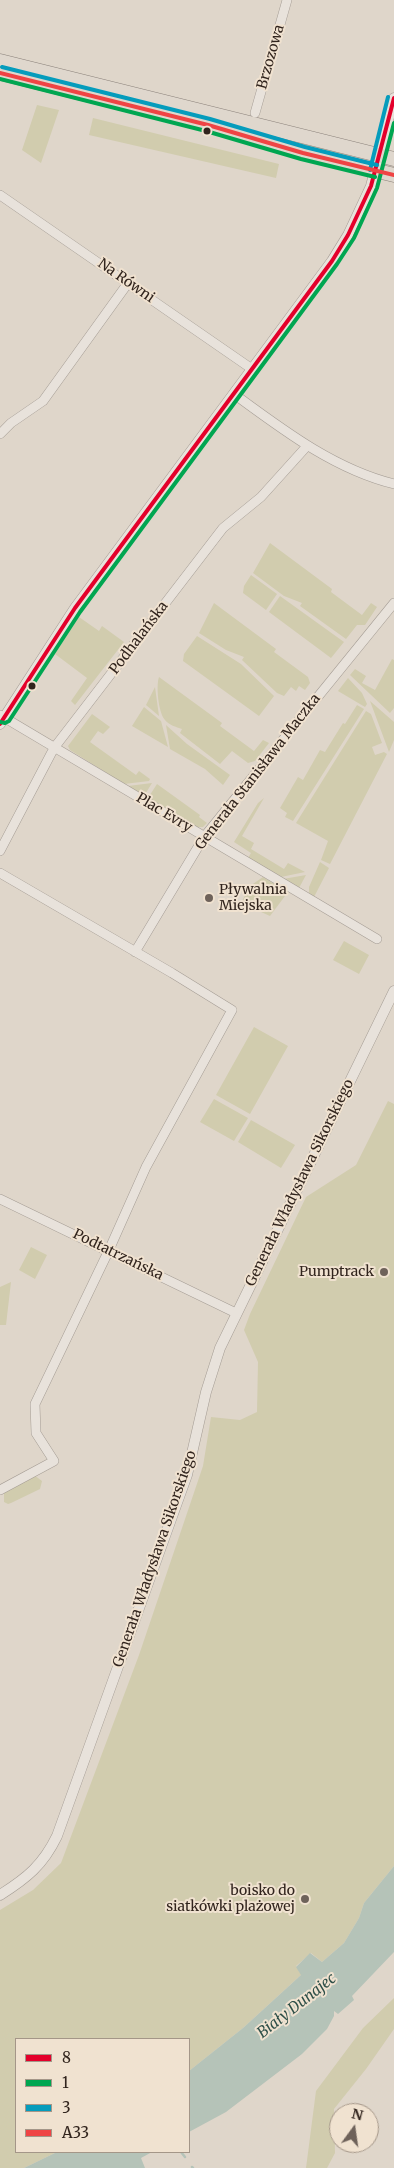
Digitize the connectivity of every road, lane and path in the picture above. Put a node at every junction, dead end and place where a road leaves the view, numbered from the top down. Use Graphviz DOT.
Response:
graph roads {
  1 [pos="287,0"];
  2 [pos="0,61"];
  3 [pos="0,73"];
  4 [pos="394,98"];
  5 [pos="255,113"];
  6 [pos="380,156"];
  7 [pos="394,159"];
  8 [pos="376,171"];
  9 [pos="394,175"];
  10 [pos="0,195"];
  11 [pos="128,283"];
  12 [pos="252,369"];
  13 [pos="234,394"];
  14 [pos="0,434"];
  15 [pos="307,446"];
  16 [pos="394,484"];
  17 [pos="394,602"];
  18 [pos="1,719"];
  19 [pos="54,748"];
  20 [pos="204,837"];
  21 [pos="0,852"];
  22 [pos="0,873"];
  23 [pos="377,939"];
  24 [pos="135,952"];
  25 [pos="394,991"];
  26 [pos="0,1199"];
  27 [pos="109,1250"];
  28 [pos="236,1313"];
  29 [pos="0,1490"];
  30 [pos="0,1895"];
  1 -- 5 [label="street, Brzozowa"];
  2 -- 6 [label="main road"];
  3 -- 8 [label="main road"];
  4 -- 6 [label="street"];
  6 -- 7 [label="main road"];
  6 -- 8 [label="street"];
  8 -- 9 [label="main road"];
  8 -- 12 [label="street"];
  10 -- 11 [label="street, Na Równi"];
  11 -- 12 [label="street, Na Równi"];
  11 -- 14 [label="street"];
  12 -- 13 [label="street"];
  13 -- 15 [label="street"];
  13 -- 18 [label="street"];
  15 -- 16 [label="street"];
  15 -- 19 [label="street, Podhalańska"];
  17 -- 20 [label="street, Generała Stanisława Maczka"];
  18 -- 19 [label="street, Plac Evry"];
  19 -- 20 [label="street, Plac Evry"];
  19 -- 21 [label="street, Podhalańska"];
  20 -- 23 [label="street, Plac Evry"];
  20 -- 24 [label="street, Generała Stanisława Maczka"];
  22 -- 24 [label="street"];
  24 -- 27 [label="street"];
  25 -- 28 [label="street, Generała Władysława Sikorskiego"];
  26 -- 27 [label="street, Podtatrzańska"];
  27 -- 28 [label="street, Podtatrzańska"];
  27 -- 29 [label="street"];
  28 -- 30 [label="street, Generała Władysława Sikorskiego"];
}
